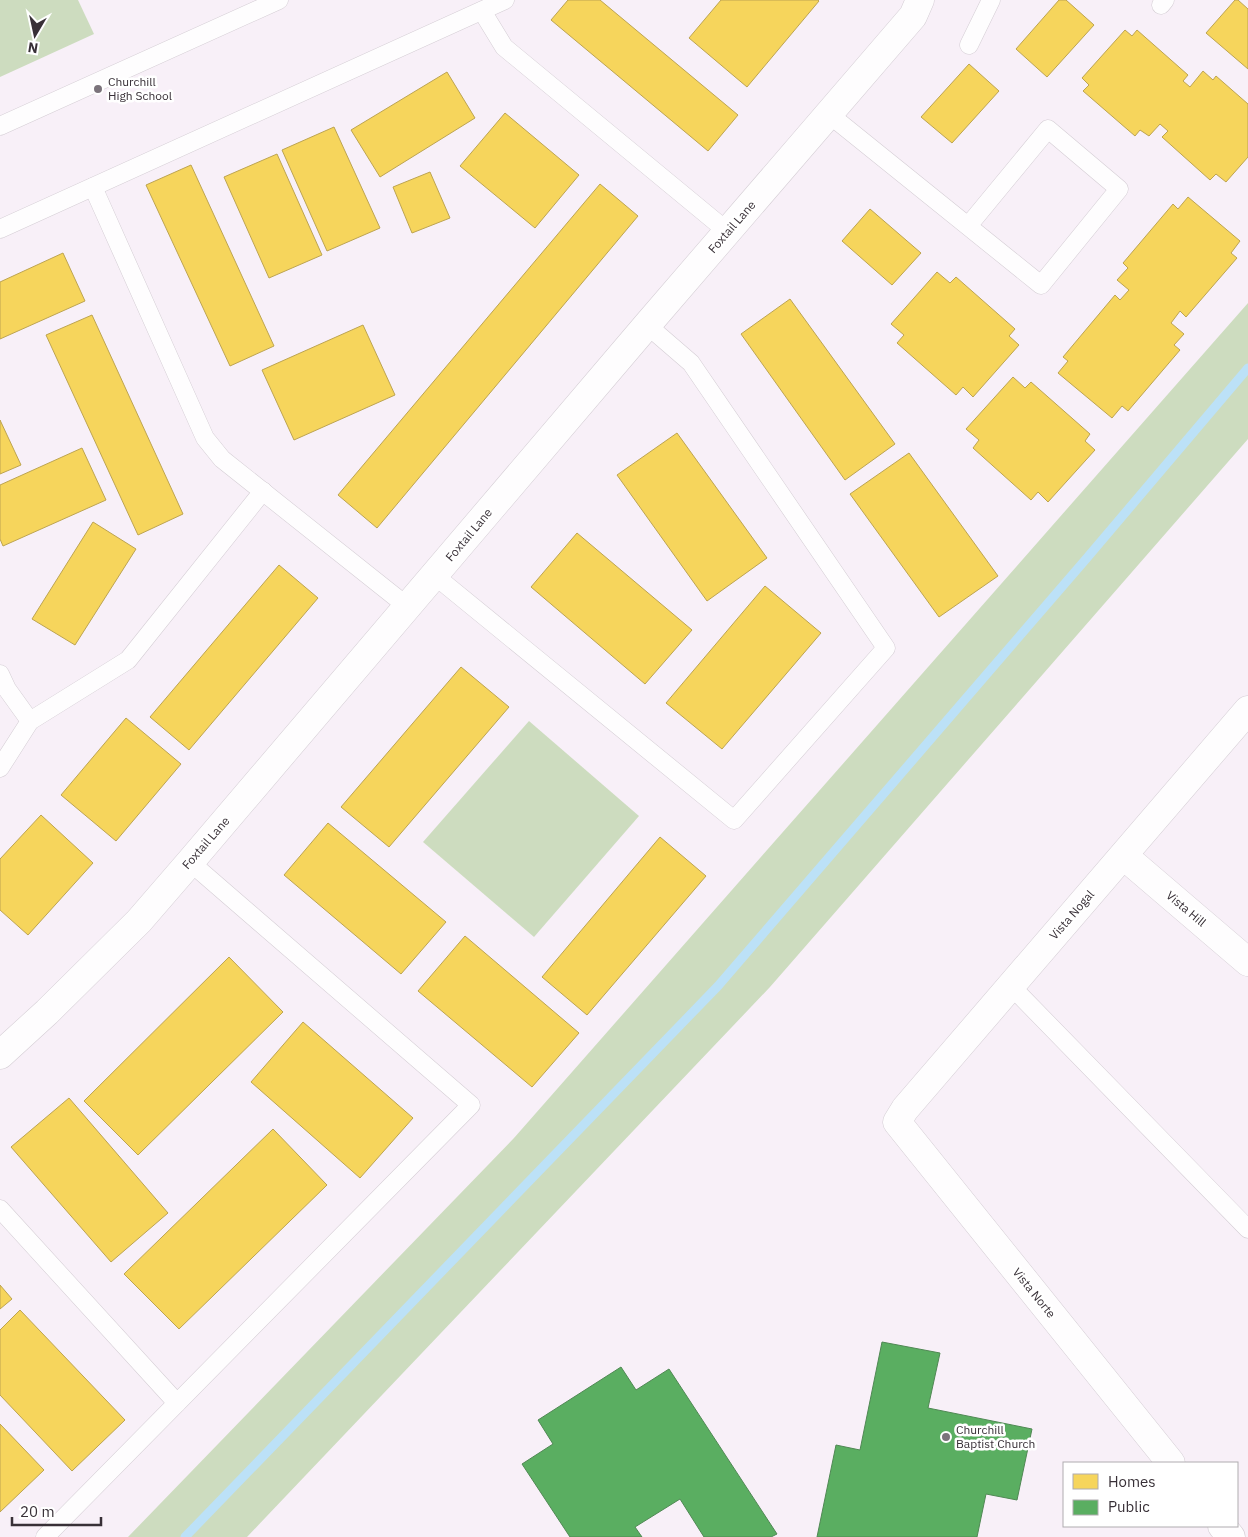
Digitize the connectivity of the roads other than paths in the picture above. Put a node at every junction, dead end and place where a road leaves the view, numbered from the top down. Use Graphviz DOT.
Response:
graph roads {
  1 [pos="279,0"];
  2 [pos="505,0"];
  3 [pos="920,0"];
  4 [pos="991,0"];
  5 [pos="482,11"];
  6 [pos="969,45"];
  7 [pos="830,115"];
  8 [pos="0,126"];
  9 [pos="93,187"];
  10 [pos="968,226"];
  11 [pos="0,229"];
  12 [pos="728,232"];
  13 [pos="647,325"];
  14 [pos="263,491"];
  15 [pos="434,575"];
  16 [pos="408,607"];
  17 [pos="0,674"];
  18 [pos="1248,710"];
  19 [pos="30,721"];
  20 [pos="0,768"];
  21 [pos="1124,856"];
  22 [pos="190,862"];
  23 [pos="1248,962"];
  24 [pos="1010,986"];
  25 [pos="0,1055"];
  26 [pos="897,1122"];
  27 [pos="0,1209"];
  28 [pos="1248,1229"];
  29 [pos="178,1403"];
  30 [pos="1170,1462"];
  31 [pos="1223,1527"];
  32 [pos="45,1537"];
  33 [pos="1231,1537"];
  1 -- 8 [label="lane"];
  2 -- 5 [label="lane"];
  3 -- 7 [label="street, Foxtail Lane"];
  4 -- 6 [label="lane"];
  5 -- 9 [label="lane"];
  5 -- 12 [label="lane"];
  7 -- 10 [label="lane"];
  7 -- 12 [label="street, Foxtail Lane"];
  9 -- 11 [label="lane"];
  9 -- 14 [label="lane"];
  10 -- 10 [label="lane"];
  12 -- 13 [label="street, Foxtail Lane"];
  13 -- 15 [label="street, Foxtail Lane"];
  13 -- 15 [label="lane"];
  14 -- 16 [label="lane"];
  14 -- 19 [label="lane"];
  15 -- 16 [label="street, Foxtail Lane"];
  16 -- 22 [label="street, Foxtail Lane"];
  17 -- 19 [label="lane"];
  18 -- 21 [label="street, Vista Nogal"];
  19 -- 20 [label="lane"];
  21 -- 23 [label="street, Vista Hill"];
  21 -- 24 [label="street, Vista Nogal"];
  22 -- 25 [label="street, Foxtail Lane"];
  22 -- 29 [label="lane"];
  24 -- 26 [label="street, Vista Nogal"];
  24 -- 28 [label="lane"];
  26 -- 30 [label="street, Vista Norte"];
  27 -- 29 [label="lane"];
  29 -- 32 [label="lane"];
  31 -- 33 [label="street"];
}
